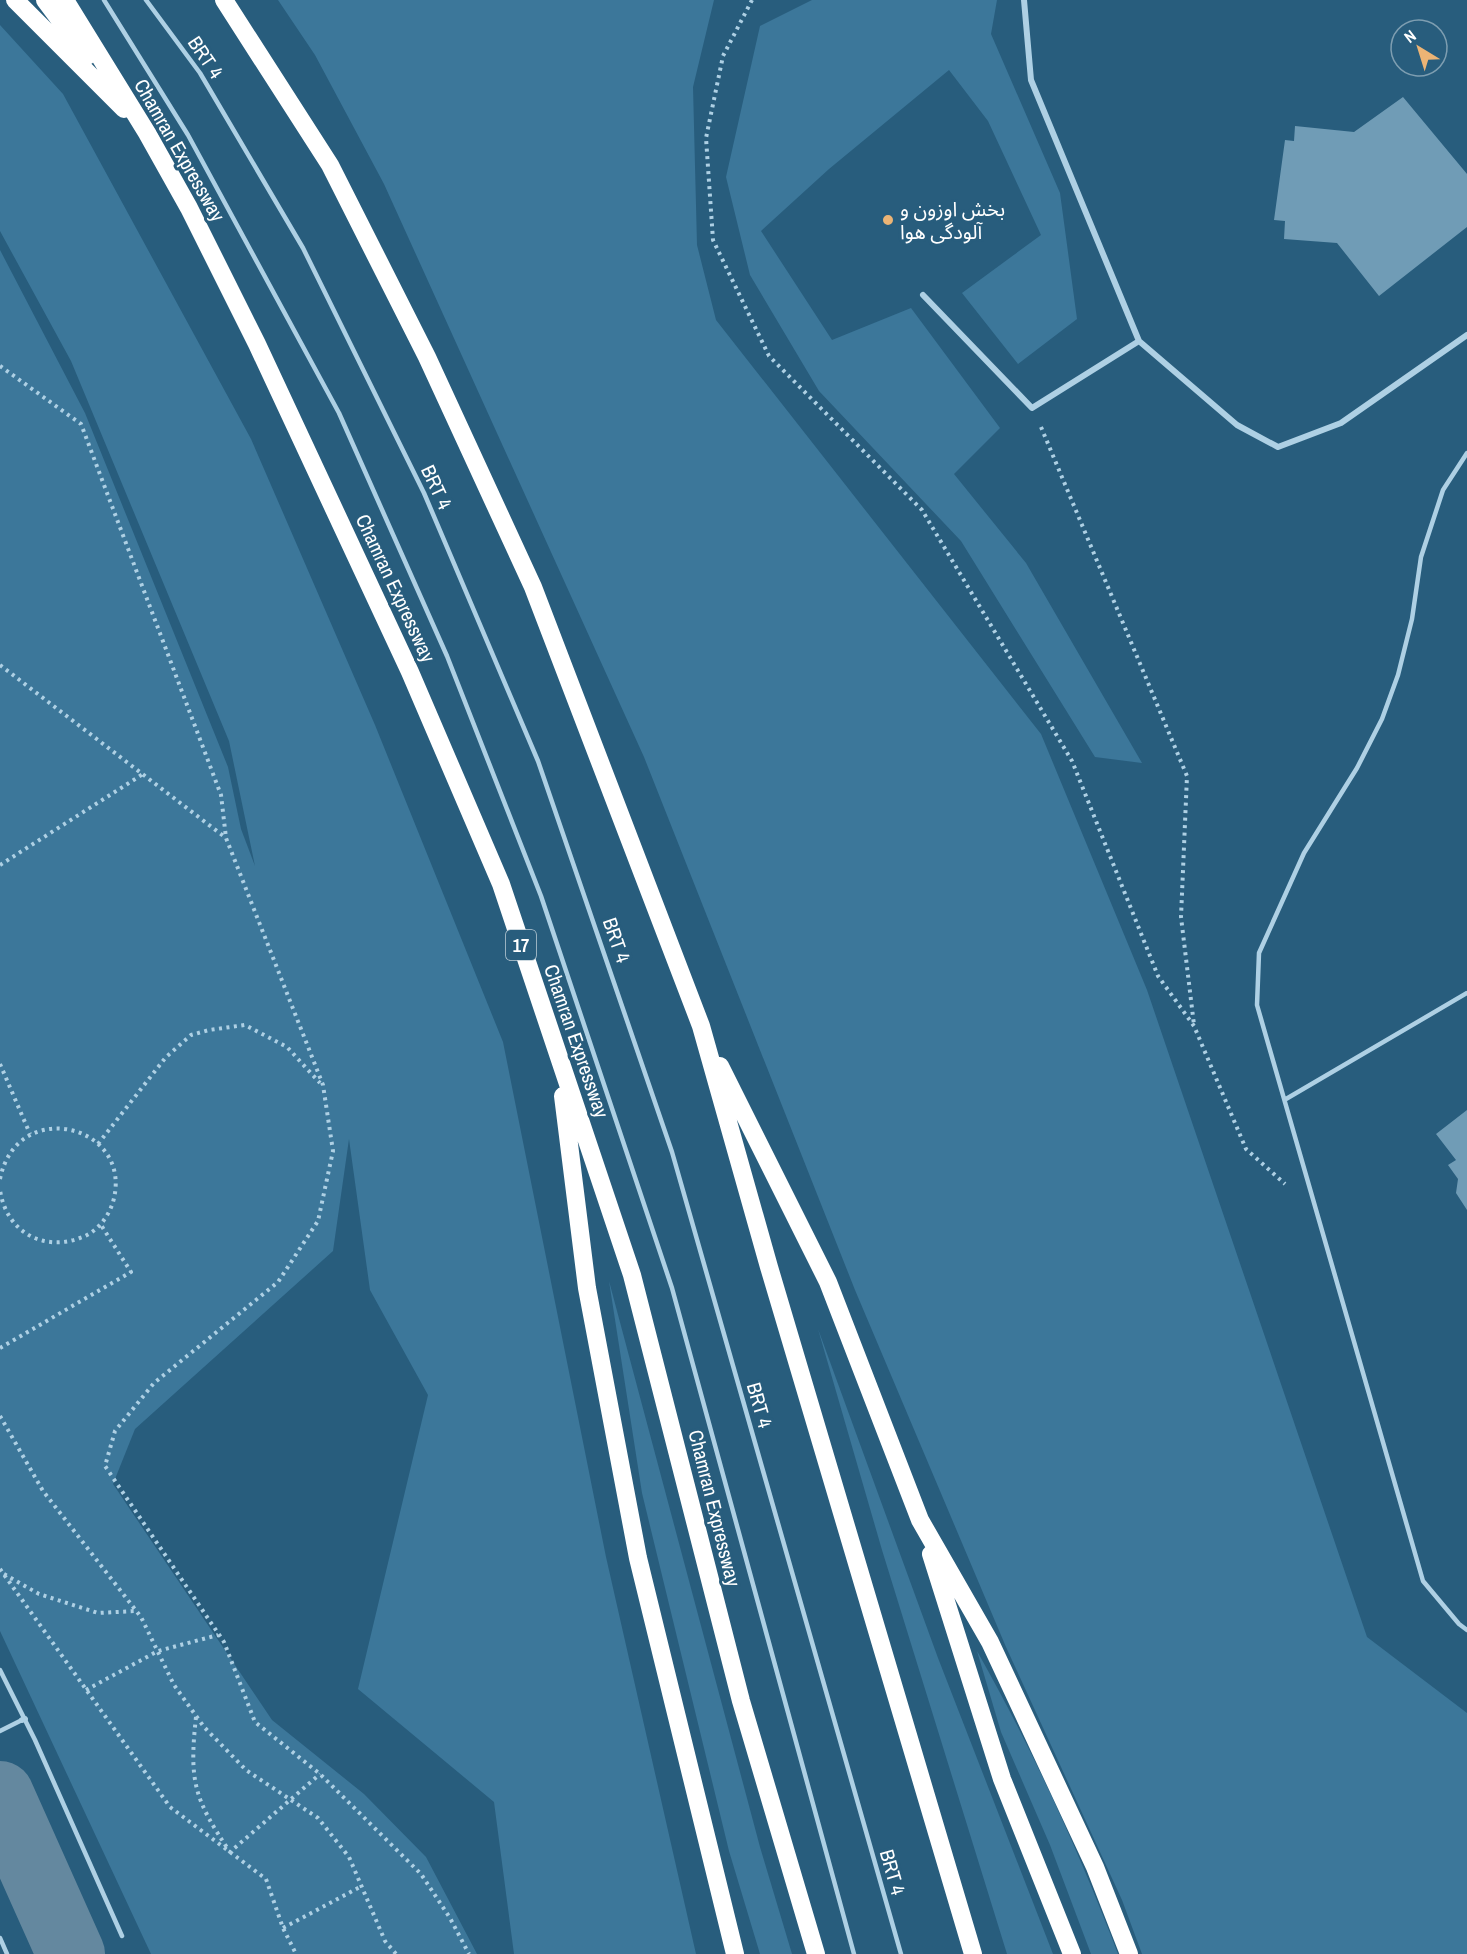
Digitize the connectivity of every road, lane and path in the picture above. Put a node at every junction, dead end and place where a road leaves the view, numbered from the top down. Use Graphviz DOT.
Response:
graph roads {
  1 [pos="15,0"];
  2 [pos="45,0"];
  3 [pos="65,0"];
  4 [pos="104,0"];
  5 [pos="146,0"];
  6 [pos="224,0"];
  7 [pos="752,0"];
  8 [pos="1024,0"];
  9 [pos="147,133"];
  10 [pos="923,295"];
  11 [pos="1467,335"];
  12 [pos="1138,341"];
  13 [pos="0,366"];
  14 [pos="1032,408"];
  15 [pos="1467,453"];
  16 [pos="0,665"];
  17 [pos="143,774"];
  18 [pos="226,838"];
  19 [pos="0,865"];
  20 [pos="1467,993"];
  21 [pos="701,1026"];
  22 [pos="1194,1026"];
  23 [pos="559,1059"];
  24 [pos="0,1064"];
  25 [pos="323,1085"];
  26 [pos="1286,1098"];
  27 [pos="30,1134"];
  28 [pos="98,1144"];
  29 [pos="0,1179"];
  30 [pos="0,1190"];
  31 [pos="1,1206"];
  32 [pos="1317,1213"];
  33 [pos="101,1225"];
  34 [pos="0,1348"];
  35 [pos="0,1416"];
  36 [pos="920,1520"];
  37 [pos="1,1571"];
  38 [pos="136,1611"];
  39 [pos="1467,1630"];
  40 [pos="218,1635"];
  41 [pos="158,1651"];
  42 [pos="0,1670"];
  43 [pos="86,1690"];
  44 [pos="196,1716"];
  45 [pos="24,1720"];
  46 [pos="0,1731"];
  47 [pos="320,1774"];
  48 [pos="289,1799"];
  49 [pos="230,1852"];
  50 [pos="360,1887"];
  51 [pos="283,1928"];
  52 [pos="123,1936"];
  53 [pos="0,1938"];
  54 [pos="7,1954"];
  55 [pos="296,1954"];
  56 [pos="396,1954"];
  57 [pos="469,1954"];
  58 [pos="735,1954"];
  59 [pos="816,1954"];
  60 [pos="854,1954"];
  61 [pos="901,1954"];
  62 [pos="973,1954"];
  63 [pos="1072,1954"];
  64 [pos="1129,1954"];
  1 -- 9 [label="highway"];
  2 -- 9 [label="highway"];
  3 -- 9 [label="highway, Chamran Expressway / 17"];
  4 -- 60 [label="lane"];
  5 -- 61 [label="lane, BRT 4"];
  6 -- 21 [label="highway"];
  7 -- 22 [label="path"];
  8 -- 12 [label="street"];
  9 -- 23 [label="highway, Chamran Expressway / 17"];
  10 -- 14 [label="street"];
  11 -- 12 [label="street"];
  12 -- 14 [label="street"];
  13 -- 18 [label="path"];
  14 -- 22 [label="path"];
  15 -- 26 [label="lane"];
  16 -- 17 [label="path"];
  17 -- 18 [label="path"];
  17 -- 19 [label="path"];
  18 -- 25 [label="path"];
  20 -- 26 [label="lane"];
  21 -- 36 [label="highway"];
  21 -- 62 [label="highway"];
  22 -- 32 [label="path"];
  23 -- 58 [label="highway"];
  23 -- 59 [label="highway, Chamran Expressway / 17"];
  24 -- 27 [label="path"];
  25 -- 28 [label="path"];
  25 -- 40 [label="path"];
  26 -- 32 [label="lane"];
  27 -- 28 [label="path"];
  27 -- 29 [label="path"];
  28 -- 33 [label="path"];
  30 -- 31 [label="path"];
  31 -- 33 [label="path"];
  32 -- 39 [label="lane"];
  33 -- 34 [label="path"];
  35 -- 38 [label="path"];
  36 -- 63 [label="highway"];
  36 -- 64 [label="highway"];
  37 -- 38 [label="path"];
  37 -- 43 [label="path"];
  38 -- 41 [label="path"];
  40 -- 41 [label="path"];
  40 -- 47 [label="path"];
  41 -- 43 [label="path"];
  41 -- 44 [label="path"];
  42 -- 45 [label="lane"];
  43 -- 49 [label="path"];
  44 -- 48 [label="path"];
  44 -- 49 [label="path"];
  45 -- 46 [label="lane"];
  45 -- 52 [label="lane"];
  47 -- 48 [label="path"];
  47 -- 57 [label="path"];
  48 -- 49 [label="path"];
  48 -- 50 [label="path"];
  49 -- 51 [label="path"];
  50 -- 51 [label="path"];
  50 -- 56 [label="path"];
  51 -- 55 [label="path"];
  53 -- 54 [label="lane"];
}
